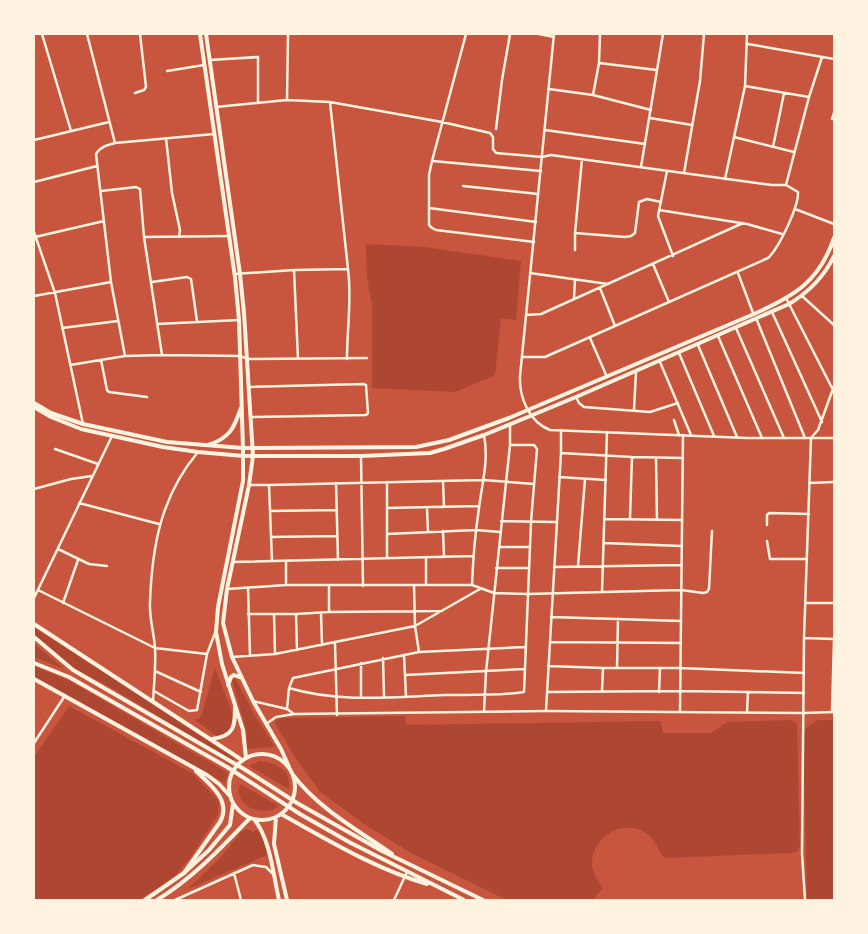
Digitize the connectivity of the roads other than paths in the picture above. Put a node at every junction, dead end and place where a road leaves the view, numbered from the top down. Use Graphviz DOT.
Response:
graph roads {
  1 [pos="42,34"];
  2 [pos="87,34"];
  3 [pos="140,34"];
  4 [pos="200,34"];
  5 [pos="206,34"];
  6 [pos="288,34"];
  7 [pos="466,34"];
  8 [pos="510,34"];
  9 [pos="539,34"];
  10 [pos="600,34"];
  11 [pos="663,34"];
  12 [pos="704,34"];
  13 [pos="747,34"];
  14 [pos="554,35"];
  15 [pos="748,44"];
  16 [pos="822,57"];
  17 [pos="834,59"];
  18 [pos="210,60"];
  19 [pos="599,63"];
  20 [pos="204,66"];
  21 [pos="657,70"];
  22 [pos="167,71"];
  23 [pos="745,86"];
  24 [pos="549,89"];
  25 [pos="135,92"];
  26 [pos="784,93"];
  27 [pos="593,95"];
  28 [pos="215,96"];
  29 [pos="208,97"];
  30 [pos="809,97"];
  31 [pos="287,100"];
  32 [pos="258,102"];
  33 [pos="330,102"];
  34 [pos="216,107"];
  35 [pos="651,110"];
  36 [pos="834,113"];
  37 [pos="650,118"];
  38 [pos="832,120"];
  39 [pos="109,122"];
  40 [pos="442,122"];
  41 [pos="692,126"];
  42 [pos="496,129"];
  43 [pos="545,130"];
  44 [pos="71,131"];
  45 [pos="214,134"];
  46 [pos="734,137"];
  47 [pos="166,138"];
  48 [pos="34,140"];
  49 [pos="115,143"];
  50 [pos="645,144"];
  51 [pos="773,147"];
  52 [pos="794,152"];
  53 [pos="542,157"];
  54 [pos="582,159"];
  55 [pos="432,160"];
  56 [pos="97,166"];
  57 [pos="641,167"];
  58 [pos="541,171"];
  59 [pos="667,171"];
  60 [pos="684,173"];
  61 [pos="725,179"];
  62 [pos="34,182"];
  63 [pos="786,185"];
  64 [pos="463,186"];
  65 [pos="101,191"];
  66 [pos="538,194"];
  67 [pos="661,202"];
  68 [pos="429,208"];
  69 [pos="795,209"];
  70 [pos="659,210"];
  71 [pos="104,221"];
  72 [pos="536,222"];
  73 [pos="743,224"];
  74 [pos="834,224"];
  75 [pos="34,232"];
  76 [pos="575,233"];
  77 [pos="783,235"];
  78 [pos="230,236"];
  79 [pos="34,237"];
  80 [pos="144,237"];
  81 [pos="179,237"];
  82 [pos="834,238"];
  83 [pos="534,242"];
  84 [pos="575,250"];
  85 [pos="673,256"];
  86 [pos="834,256"];
  87 [pos="652,264"];
  88 [pos="348,269"];
  89 [pos="294,270"];
  90 [pos="530,273"];
  91 [pos="738,273"];
  92 [pos="234,274"];
  93 [pos="240,274"];
  94 [pos="575,280"];
  95 [pos="111,282"];
  96 [pos="152,282"];
  97 [pos="609,284"];
  98 [pos="806,285"];
  99 [pos="600,288"];
  100 [pos="810,290"];
  101 [pos="54,293"];
  102 [pos="34,296"];
  103 [pos="802,296"];
  104 [pos="786,298"];
  105 [pos="574,299"];
  106 [pos="669,302"];
  107 [pos="789,304"];
  108 [pos="772,312"];
  109 [pos="754,314"];
  110 [pos="526,315"];
  111 [pos="756,319"];
  112 [pos="239,320"];
  113 [pos="118,321"];
  114 [pos="197,321"];
  115 [pos="157,324"];
  116 [pos="834,325"];
  117 [pos="616,326"];
  118 [pos="62,328"];
  119 [pos="736,328"];
  120 [pos="718,336"];
  121 [pos="590,338"];
  122 [pos="698,345"];
  123 [pos="679,353"];
  124 [pos="162,354"];
  125 [pos="124,356"];
  126 [pos="241,356"];
  127 [pos="522,357"];
  128 [pos="347,358"];
  129 [pos="367,358"];
  130 [pos="247,359"];
  131 [pos="101,360"];
  132 [pos="298,360"];
  133 [pos="660,362"];
  134 [pos="70,365"];
  135 [pos="636,372"];
  136 [pos="607,377"];
  137 [pos="249,387"];
  138 [pos="834,388"];
  139 [pos="147,397"];
  140 [pos="576,397"];
  141 [pos="34,403"];
  142 [pos="678,403"];
  143 [pos="242,406"];
  144 [pos="34,407"];
  145 [pos="527,409"];
  146 [pos="634,411"];
  147 [pos="532,415"];
  148 [pos="250,416"];
  149 [pos="674,420"];
  150 [pos="822,422"];
  151 [pos="83,424"];
  152 [pos="510,424"];
  153 [pos="561,430"];
  154 [pos="607,432"];
  155 [pos="484,434"];
  156 [pos="681,435"];
  157 [pos="691,435"];
  158 [pos="112,436"];
  159 [pos="714,436"];
  160 [pos="737,437"];
  161 [pos="762,438"];
  162 [pos="784,438"];
  163 [pos="806,438"];
  164 [pos="811,438"];
  165 [pos="834,438"];
  166 [pos="510,445"];
  167 [pos="205,446"];
  168 [pos="243,448"];
  169 [pos="252,448"];
  170 [pos="55,449"];
  171 [pos="198,452"];
  172 [pos="561,453"];
  173 [pos="244,456"];
  174 [pos="253,456"];
  175 [pos="362,456"];
  176 [pos="607,456"];
  177 [pos="632,458"];
  178 [pos="656,458"];
  179 [pos="683,458"];
  180 [pos="98,464"];
  181 [pos="92,476"];
  182 [pos="559,477"];
  183 [pos="585,479"];
  184 [pos="483,480"];
  185 [pos="606,480"];
  186 [pos="443,481"];
  187 [pos="387,482"];
  188 [pos="506,482"];
  189 [pos="834,482"];
  190 [pos="336,483"];
  191 [pos="361,483"];
  192 [pos="809,483"];
  193 [pos="534,484"];
  194 [pos="249,485"];
  195 [pos="269,485"];
  196 [pos="34,489"];
  197 [pos="79,503"];
  198 [pos="479,506"];
  199 [pos="444,507"];
  200 [pos="387,508"];
  201 [pos="427,508"];
  202 [pos="336,510"];
  203 [pos="270,511"];
  204 [pos="809,514"];
  205 [pos="604,519"];
  206 [pos="630,519"];
  207 [pos="658,520"];
  208 [pos="682,520"];
  209 [pos="501,521"];
  210 [pos="531,522"];
  211 [pos="556,522"];
  212 [pos="159,524"];
  213 [pos="767,525"];
  214 [pos="476,530"];
  215 [pos="444,531"];
  216 [pos="712,531"];
  217 [pos="428,532"];
  218 [pos="500,532"];
  219 [pos="387,534"];
  220 [pos="337,536"];
  221 [pos="271,537"];
  222 [pos="768,541"];
  223 [pos="604,543"];
  224 [pos="681,546"];
  225 [pos="499,547"];
  226 [pos="530,547"];
  227 [pos="58,549"];
  228 [pos="473,556"];
  229 [pos="444,557"];
  230 [pos="426,558"];
  231 [pos="807,558"];
  232 [pos="387,559"];
  233 [pos="78,560"];
  234 [pos="338,560"];
  235 [pos="362,560"];
  236 [pos="272,561"];
  237 [pos="286,561"];
  238 [pos="232,562"];
  239 [pos="682,565"];
  240 [pos="107,566"];
  241 [pos="578,566"];
  242 [pos="603,566"];
  243 [pos="554,567"];
  244 [pos="496,568"];
  245 [pos="529,568"];
  246 [pos="286,585"];
  247 [pos="414,585"];
  248 [pos="426,585"];
  249 [pos="472,585"];
  250 [pos="329,586"];
  251 [pos="363,586"];
  252 [pos="248,588"];
  253 [pos="227,589"];
  254 [pos="481,589"];
  255 [pos="38,590"];
  256 [pos="682,590"];
  257 [pos="602,592"];
  258 [pos="494,593"];
  259 [pos="528,594"];
  260 [pos="553,594"];
  261 [pos="34,598"];
  262 [pos="834,603"];
  263 [pos="63,604"];
  264 [pos="805,604"];
  265 [pos="415,611"];
  266 [pos="444,611"];
  267 [pos="328,612"];
  268 [pos="320,613"];
  269 [pos="248,614"];
  270 [pos="274,614"];
  271 [pos="296,614"];
  272 [pos="551,618"];
  273 [pos="618,619"];
  274 [pos="681,621"];
  275 [pos="34,624"];
  276 [pos="415,626"];
  277 [pos="216,632"];
  278 [pos="34,637"];
  279 [pos="804,638"];
  280 [pos="834,639"];
  281 [pos="550,642"];
  282 [pos="335,643"];
  283 [pos="618,643"];
  284 [pos="681,644"];
  285 [pos="322,645"];
  286 [pos="526,647"];
  287 [pos="155,648"];
  288 [pos="489,649"];
  289 [pos="297,650"];
  290 [pos="418,652"];
  291 [pos="207,654"];
  292 [pos="275,654"];
  293 [pos="250,655"];
  294 [pos="404,655"];
  295 [pos="232,657"];
  296 [pos="384,658"];
  297 [pos="34,663"];
  298 [pos="361,663"];
  299 [pos="548,666"];
  300 [pos="337,668"];
  301 [pos="603,668"];
  302 [pos="617,668"];
  303 [pos="660,668"];
  304 [pos="680,668"];
  305 [pos="525,669"];
  306 [pos="155,671"];
  307 [pos="486,672"];
  308 [pos="804,674"];
  309 [pos="834,675"];
  310 [pos="405,676"];
  311 [pos="242,678"];
  312 [pos="34,679"];
  313 [pos="228,685"];
  314 [pos="289,688"];
  315 [pos="154,690"];
  316 [pos="602,691"];
  317 [pos="680,691"];
  318 [pos="201,692"];
  319 [pos="546,692"];
  320 [pos="659,692"];
  321 [pos="748,692"];
  322 [pos="485,694"];
  323 [pos="804,694"];
  324 [pos="64,696"];
  325 [pos="406,696"];
  326 [pos="361,697"];
  327 [pos="384,697"];
  328 [pos="337,698"];
  329 [pos="153,701"];
  330 [pos="253,701"];
  331 [pos="234,706"];
  332 [pos="287,709"];
  333 [pos="484,711"];
  334 [pos="546,711"];
  335 [pos="680,712"];
  336 [pos="747,712"];
  337 [pos="833,712"];
  338 [pos="804,713"];
  339 [pos="294,714"];
  340 [pos="337,714"];
  341 [pos="266,724"];
  342 [pos="211,739"];
  343 [pos="34,743"];
  344 [pos="244,759"];
  345 [pos="186,763"];
  346 [pos="289,767"];
  347 [pos="293,775"];
  348 [pos="230,796"];
  349 [pos="233,804"];
  350 [pos="281,814"];
  351 [pos="276,817"];
  352 [pos="252,818"];
  353 [pos="404,862"];
  354 [pos="407,872"];
  355 [pos="184,873"];
  356 [pos="234,873"];
  357 [pos="273,874"];
  358 [pos="405,878"];
  359 [pos="437,887"];
  360 [pos="146,900"];
  361 [pos="157,900"];
  362 [pos="175,900"];
  363 [pos="241,900"];
  364 [pos="279,900"];
  365 [pos="287,900"];
  366 [pos="394,900"];
  367 [pos="464,900"];
  368 [pos="484,900"];
  369 [pos="805,900"];
  1 -- 44 [label="street"];
  2 -- 39 [label="street"];
  3 -- 25 [label="street"];
  4 -- 20 [label="main road"];
  5 -- 18 [label="main road"];
  6 -- 31 [label="street"];
  7 -- 40 [label="street"];
  8 -- 42 [label="street"];
  9 -- 14 [label="street"];
  10 -- 19 [label="street"];
  11 -- 21 [label="street"];
  12 -- 41 [label="street"];
  13 -- 15 [label="street"];
  14 -- 24 [label="street"];
  15 -- 16 [label="street"];
  15 -- 23 [label="street"];
  16 -- 17 [label="street"];
  16 -- 30 [label="street"];
  18 -- 28 [label="main road"];
  18 -- 32 [label="street"];
  19 -- 21 [label="street"];
  19 -- 27 [label="street"];
  20 -- 22 [label="street"];
  20 -- 29 [label="main road"];
  21 -- 35 [label="street"];
  23 -- 26 [label="street"];
  23 -- 46 [label="street"];
  24 -- 27 [label="street"];
  24 -- 43 [label="street"];
  26 -- 30 [label="street"];
  26 -- 51 [label="street"];
  27 -- 35 [label="street"];
  28 -- 29 [label="main road"];
  28 -- 34 [label="main road"];
  29 -- 45 [label="main road"];
  30 -- 52 [label="street"];
  31 -- 32 [label="street"];
  31 -- 33 [label="street"];
  32 -- 34 [label="street"];
  33 -- 40 [label="street"];
  33 -- 88 [label="street"];
  34 -- 93 [label="main road"];
  35 -- 37 [label="street"];
  36 -- 38 [label="street"];
  37 -- 41 [label="street"];
  37 -- 50 [label="street"];
  39 -- 44 [label="street"];
  39 -- 49 [label="street"];
  40 -- 53 [label="street"];
  40 -- 55 [label="street"];
  41 -- 60 [label="street"];
  43 -- 50 [label="street"];
  43 -- 53 [label="street"];
  44 -- 48 [label="street"];
  45 -- 47 [label="street"];
  45 -- 78 [label="main road"];
  46 -- 51 [label="street"];
  46 -- 61 [label="street"];
  47 -- 49 [label="street"];
  47 -- 81 [label="street"];
  49 -- 56 [label="street"];
  50 -- 57 [label="street"];
  51 -- 52 [label="street"];
  52 -- 63 [label="street"];
  53 -- 54 [label="street"];
  53 -- 58 [label="street"];
  54 -- 57 [label="street"];
  54 -- 76 [label="street"];
  55 -- 58 [label="street"];
  55 -- 68 [label="street"];
  56 -- 62 [label="street"];
  56 -- 65 [label="street"];
  57 -- 59 [label="street"];
  58 -- 66 [label="street"];
  59 -- 60 [label="street"];
  59 -- 67 [label="street"];
  60 -- 61 [label="street"];
  61 -- 63 [label="street"];
  63 -- 69 [label="street"];
  64 -- 66 [label="street"];
  65 -- 71 [label="street"];
  65 -- 80 [label="street"];
  66 -- 72 [label="street"];
  67 -- 70 [label="street"];
  67 -- 76 [label="street"];
  68 -- 72 [label="street"];
  68 -- 83 [label="street"];
  69 -- 74 [label="street"];
  69 -- 77 [label="street"];
  70 -- 73 [label="street"];
  70 -- 85 [label="street"];
  71 -- 79 [label="street"];
  71 -- 95 [label="street"];
  72 -- 83 [label="street"];
  73 -- 77 [label="street"];
  73 -- 85 [label="street"];
  75 -- 79 [label="street"];
  76 -- 84 [label="street"];
  77 -- 91 [label="street"];
  78 -- 81 [label="street"];
  78 -- 92 [label="main road"];
  79 -- 101 [label="street"];
  80 -- 81 [label="street"];
  80 -- 96 [label="street"];
  82 -- 98 [label="main road"];
  83 -- 90 [label="street"];
  85 -- 87 [label="street"];
  86 -- 100 [label="main road"];
  87 -- 97 [label="street"];
  87 -- 106 [label="street"];
  88 -- 89 [label="street"];
  88 -- 128 [label="street"];
  89 -- 93 [label="street"];
  89 -- 132 [label="street"];
  90 -- 94 [label="street"];
  90 -- 110 [label="street"];
  91 -- 106 [label="street"];
  91 -- 109 [label="street"];
  92 -- 93 [label="street"];
  92 -- 112 [label="main road"];
  93 -- 130 [label="main road"];
  94 -- 97 [label="street"];
  94 -- 105 [label="street"];
  95 -- 101 [label="street"];
  95 -- 113 [label="street"];
  96 -- 114 [label="street"];
  96 -- 115 [label="street"];
  97 -- 99 [label="street"];
  98 -- 100 [label="main road"];
  98 -- 104 [label="main road"];
  99 -- 105 [label="street"];
  99 -- 117 [label="street"];
  100 -- 103 [label="main road"];
  101 -- 102 [label="street"];
  101 -- 118 [label="street"];
  103 -- 107 [label="main road"];
  103 -- 116 [label="street"];
  104 -- 107 [label="street"];
  104 -- 109 [label="main road"];
  105 -- 110 [label="street"];
  106 -- 117 [label="street"];
  107 -- 108 [label="main road"];
  107 -- 138 [label="street"];
  108 -- 111 [label="main road"];
  108 -- 150 [label="street"];
  109 -- 111 [label="street"];
  109 -- 136 [label="main road"];
  110 -- 127 [label="street"];
  111 -- 119 [label="main road"];
  111 -- 163 [label="street"];
  112 -- 114 [label="street"];
  112 -- 126 [label="main road"];
  113 -- 118 [label="street"];
  113 -- 125 [label="street"];
  114 -- 115 [label="street"];
  115 -- 124 [label="street"];
  117 -- 121 [label="street"];
  118 -- 134 [label="street"];
  119 -- 120 [label="main road"];
  119 -- 162 [label="street"];
  120 -- 122 [label="main road"];
  120 -- 161 [label="street"];
  121 -- 127 [label="street"];
  121 -- 136 [label="street"];
  122 -- 123 [label="main road"];
  122 -- 160 [label="street"];
  123 -- 133 [label="main road"];
  123 -- 159 [label="street"];
  124 -- 125 [label="street"];
  124 -- 126 [label="street"];
  125 -- 131 [label="street"];
  126 -- 130 [label="street"];
  126 -- 143 [label="main road"];
  127 -- 145 [label="street"];
  128 -- 129 [label="street"];
  128 -- 132 [label="street"];
  130 -- 132 [label="street"];
  130 -- 137 [label="main road"];
  131 -- 134 [label="street"];
  131 -- 139 [label="street"];
  133 -- 135 [label="main road"];
  133 -- 142 [label="street"];
  134 -- 151 [label="street"];
  135 -- 140 [label="main road"];
  135 -- 146 [label="street"];
  136 -- 145 [label="main road"];
  137 -- 148 [label="main road"];
  137 -- 148 [label="street"];
  138 -- 150 [label="street"];
  140 -- 146 [label="street"];
  140 -- 147 [label="main road"];
  141 -- 151 [label="main road"];
  142 -- 146 [label="street"];
  142 -- 157 [label="street"];
  143 -- 167 [label="main road"];
  143 -- 168 [label="main road"];
  144 -- 158 [label="main road"];
  145 -- 147 [label="street"];
  145 -- 169 [label="main road"];
  147 -- 152 [label="main road"];
  147 -- 153 [label="street"];
  148 -- 169 [label="main road"];
  149 -- 156 [label="street"];
  150 -- 164 [label="street"];
  151 -- 167 [label="main road"];
  152 -- 155 [label="main road"];
  152 -- 166 [label="street"];
  153 -- 154 [label="street"];
  153 -- 172 [label="street"];
  154 -- 156 [label="street"];
  154 -- 176 [label="street"];
  155 -- 175 [label="main road"];
  155 -- 184 [label="street"];
  156 -- 157 [label="street"];
  156 -- 179 [label="street"];
  157 -- 159 [label="street"];
  158 -- 171 [label="main road"];
  158 -- 180 [label="street"];
  159 -- 160 [label="street"];
  160 -- 161 [label="street"];
  161 -- 162 [label="street"];
  162 -- 163 [label="street"];
  163 -- 164 [label="street"];
  164 -- 165 [label="street"];
  164 -- 192 [label="street"];
  166 -- 188 [label="street"];
  166 -- 193 [label="street"];
  167 -- 168 [label="main road"];
  168 -- 169 [label="main road"];
  168 -- 173 [label="main road"];
  169 -- 174 [label="main road"];
  170 -- 180 [label="street"];
  171 -- 173 [label="main road"];
  171 -- 212 [label="street"];
  172 -- 176 [label="street"];
  172 -- 182 [label="street"];
  173 -- 174 [label="main road"];
  173 -- 277 [label="main road"];
  174 -- 175 [label="main road"];
  174 -- 194 [label="main road"];
  175 -- 191 [label="street"];
  176 -- 177 [label="street"];
  176 -- 185 [label="street"];
  177 -- 178 [label="street"];
  177 -- 206 [label="street"];
  178 -- 179 [label="street"];
  178 -- 207 [label="street"];
  179 -- 208 [label="street"];
  180 -- 181 [label="street"];
  181 -- 196 [label="street"];
  181 -- 197 [label="street"];
  182 -- 183 [label="street"];
  182 -- 211 [label="street"];
  183 -- 185 [label="street"];
  183 -- 241 [label="street"];
  184 -- 186 [label="street"];
  184 -- 188 [label="street"];
  184 -- 198 [label="street"];
  185 -- 205 [label="street"];
  186 -- 187 [label="street"];
  186 -- 199 [label="street"];
  187 -- 191 [label="street"];
  187 -- 200 [label="street"];
  188 -- 193 [label="street"];
  188 -- 209 [label="street"];
  189 -- 192 [label="street"];
  190 -- 191 [label="street"];
  190 -- 195 [label="street"];
  190 -- 202 [label="street"];
  191 -- 235 [label="street"];
  192 -- 204 [label="street"];
  193 -- 210 [label="street"];
  194 -- 195 [label="street"];
  194 -- 238 [label="main road"];
  195 -- 203 [label="street"];
  197 -- 212 [label="street"];
  197 -- 227 [label="street"];
  198 -- 199 [label="street"];
  198 -- 214 [label="street"];
  199 -- 201 [label="street"];
  200 -- 201 [label="street"];
  200 -- 219 [label="street"];
  201 -- 217 [label="street"];
  202 -- 203 [label="street"];
  202 -- 220 [label="street"];
  203 -- 221 [label="street"];
  204 -- 213 [label="street"];
  204 -- 231 [label="street"];
  205 -- 206 [label="street"];
  205 -- 223 [label="street"];
  206 -- 207 [label="street"];
  207 -- 208 [label="street"];
  208 -- 224 [label="street"];
  209 -- 210 [label="street"];
  209 -- 218 [label="street"];
  210 -- 211 [label="street"];
  210 -- 226 [label="street"];
  211 -- 243 [label="street"];
  212 -- 287 [label="street"];
  214 -- 215 [label="street"];
  214 -- 218 [label="street"];
  214 -- 228 [label="street"];
  215 -- 217 [label="street"];
  215 -- 229 [label="street"];
  216 -- 256 [label="street"];
  217 -- 219 [label="street"];
  218 -- 225 [label="street"];
  219 -- 232 [label="street"];
  220 -- 221 [label="street"];
  220 -- 234 [label="street"];
  221 -- 236 [label="street"];
  222 -- 231 [label="street"];
  223 -- 224 [label="street"];
  223 -- 242 [label="street"];
  224 -- 239 [label="street"];
  225 -- 226 [label="street"];
  225 -- 244 [label="street"];
  226 -- 245 [label="street"];
  227 -- 233 [label="street"];
  227 -- 255 [label="street"];
  228 -- 229 [label="street"];
  228 -- 249 [label="street"];
  229 -- 230 [label="street"];
  230 -- 232 [label="street"];
  230 -- 248 [label="street"];
  231 -- 264 [label="street"];
  232 -- 235 [label="street"];
  233 -- 240 [label="street"];
  233 -- 263 [label="street"];
  234 -- 235 [label="street"];
  234 -- 237 [label="street"];
  235 -- 251 [label="street"];
  236 -- 237 [label="street"];
  236 -- 238 [label="street"];
  237 -- 246 [label="street"];
  238 -- 253 [label="main road"];
  239 -- 242 [label="street"];
  239 -- 256 [label="street"];
  241 -- 242 [label="street"];
  241 -- 243 [label="street"];
  242 -- 257 [label="street"];
  243 -- 260 [label="street"];
  244 -- 245 [label="street"];
  244 -- 258 [label="street"];
  245 -- 259 [label="street"];
  246 -- 250 [label="street"];
  246 -- 252 [label="street"];
  247 -- 248 [label="street"];
  247 -- 251 [label="street"];
  247 -- 265 [label="street"];
  248 -- 249 [label="street"];
  249 -- 254 [label="street"];
  250 -- 251 [label="street"];
  250 -- 267 [label="street"];
  252 -- 253 [label="street"];
  252 -- 269 [label="street"];
  253 -- 295 [label="main road"];
  254 -- 258 [label="street"];
  254 -- 266 [label="street"];
  255 -- 261 [label="street"];
  255 -- 263 [label="street"];
  256 -- 257 [label="street"];
  256 -- 274 [label="street"];
  257 -- 260 [label="street"];
  258 -- 259 [label="street"];
  258 -- 288 [label="street"];
  259 -- 260 [label="street"];
  259 -- 286 [label="street"];
  260 -- 272 [label="street"];
  262 -- 264 [label="street"];
  263 -- 287 [label="street"];
  264 -- 279 [label="street"];
  265 -- 266 [label="street"];
  265 -- 267 [label="street"];
  265 -- 276 [label="street"];
  266 -- 276 [label="street"];
  267 -- 268 [label="street"];
  268 -- 271 [label="street"];
  268 -- 285 [label="street"];
  269 -- 270 [label="street"];
  269 -- 293 [label="street"];
  270 -- 271 [label="street"];
  270 -- 292 [label="street"];
  271 -- 289 [label="street"];
  272 -- 273 [label="street"];
  272 -- 281 [label="street"];
  273 -- 274 [label="street"];
  273 -- 283 [label="street"];
  274 -- 284 [label="street"];
  275 -- 329 [label="main road"];
  276 -- 282 [label="street"];
  276 -- 290 [label="street"];
  277 -- 291 [label="street"];
  277 -- 313 [label="main road"];
  278 -- 353 [label="main road"];
  279 -- 280 [label="street"];
  279 -- 308 [label="street"];
  280 -- 309 [label="street"];
  281 -- 283 [label="street"];
  281 -- 299 [label="street"];
  282 -- 285 [label="street"];
  282 -- 300 [label="street"];
  283 -- 284 [label="street"];
  283 -- 302 [label="street"];
  284 -- 304 [label="street"];
  285 -- 289 [label="street"];
  286 -- 288 [label="street"];
  286 -- 305 [label="street"];
  287 -- 291 [label="street"];
  287 -- 306 [label="street"];
  288 -- 290 [label="street"];
  288 -- 307 [label="street"];
  289 -- 292 [label="street"];
  290 -- 294 [label="street"];
  291 -- 318 [label="street"];
  292 -- 293 [label="street"];
  293 -- 295 [label="street"];
  294 -- 296 [label="street"];
  294 -- 310 [label="street"];
  295 -- 311 [label="main road"];
  296 -- 298 [label="street"];
  296 -- 327 [label="street"];
  297 -- 354 [label="main road"];
  298 -- 300 [label="street"];
  298 -- 326 [label="street"];
  299 -- 301 [label="street"];
  299 -- 319 [label="street"];
  300 -- 314 [label="street"];
  300 -- 328 [label="street"];
  301 -- 302 [label="street"];
  301 -- 316 [label="street"];
  302 -- 303 [label="street"];
  303 -- 304 [label="street"];
  303 -- 320 [label="street"];
  304 -- 308 [label="street"];
  304 -- 317 [label="street"];
  305 -- 307 [label="street"];
  305 -- 322 [label="street"];
  306 -- 315 [label="street"];
  306 -- 318 [label="street"];
  307 -- 310 [label="street"];
  307 -- 322 [label="street"];
  308 -- 323 [label="street"];
  309 -- 337 [label="street"];
  310 -- 325 [label="street"];
  311 -- 313 [label="main road"];
  311 -- 330 [label="main road"];
  312 -- 324 [label="main road"];
  313 -- 331 [label="main road"];
  314 -- 328 [label="street"];
  314 -- 332 [label="street"];
  315 -- 318 [label="street"];
  315 -- 329 [label="street"];
  316 -- 319 [label="street"];
  316 -- 320 [label="street"];
  317 -- 320 [label="street"];
  317 -- 321 [label="street"];
  317 -- 335 [label="street"];
  319 -- 334 [label="street"];
  321 -- 323 [label="street"];
  321 -- 336 [label="street"];
  322 -- 325 [label="street"];
  322 -- 333 [label="street"];
  323 -- 338 [label="street"];
  324 -- 343 [label="street"];
  324 -- 345 [label="main road"];
  325 -- 327 [label="street"];
  326 -- 327 [label="street"];
  326 -- 328 [label="street"];
  328 -- 340 [label="street"];
  329 -- 342 [label="main road"];
  330 -- 332 [label="street"];
  330 -- 341 [label="main road"];
  331 -- 342 [label="main road"];
  331 -- 344 [label="main road"];
  332 -- 339 [label="street"];
  333 -- 334 [label="street"];
  333 -- 340 [label="street"];
  334 -- 335 [label="street"];
  335 -- 336 [label="street"];
  336 -- 338 [label="street"];
  337 -- 338 [label="street"];
  338 -- 369 [label="street"];
  339 -- 340 [label="street"];
  339 -- 341 [label="street"];
  341 -- 346 [label="main road"];
  342 -- 344 [label="main road"];
  344 -- 346 [label="main road"];
  344 -- 348 [label="main road"];
  345 -- 348 [label="main road"];
  345 -- 355 [label="main road"];
  346 -- 347 [label="main road"];
  347 -- 350 [label="main road"];
  347 -- 353 [label="main road"];
  348 -- 349 [label="main road"];
  349 -- 352 [label="main road"];
  349 -- 355 [label="main road"];
  350 -- 351 [label="main road"];
  350 -- 358 [label="main road"];
  351 -- 352 [label="main road"];
  351 -- 365 [label="main road"];
  352 -- 357 [label="main road"];
  352 -- 361 [label="main road"];
  353 -- 368 [label="main road"];
  354 -- 358 [label="street"];
  354 -- 359 [label="main road"];
  355 -- 360 [label="main road"];
  356 -- 357 [label="street"];
  356 -- 362 [label="street"];
  356 -- 363 [label="street"];
  357 -- 364 [label="main road"];
  358 -- 359 [label="main road"];
  358 -- 366 [label="street"];
  359 -- 367 [label="main road"];
}
